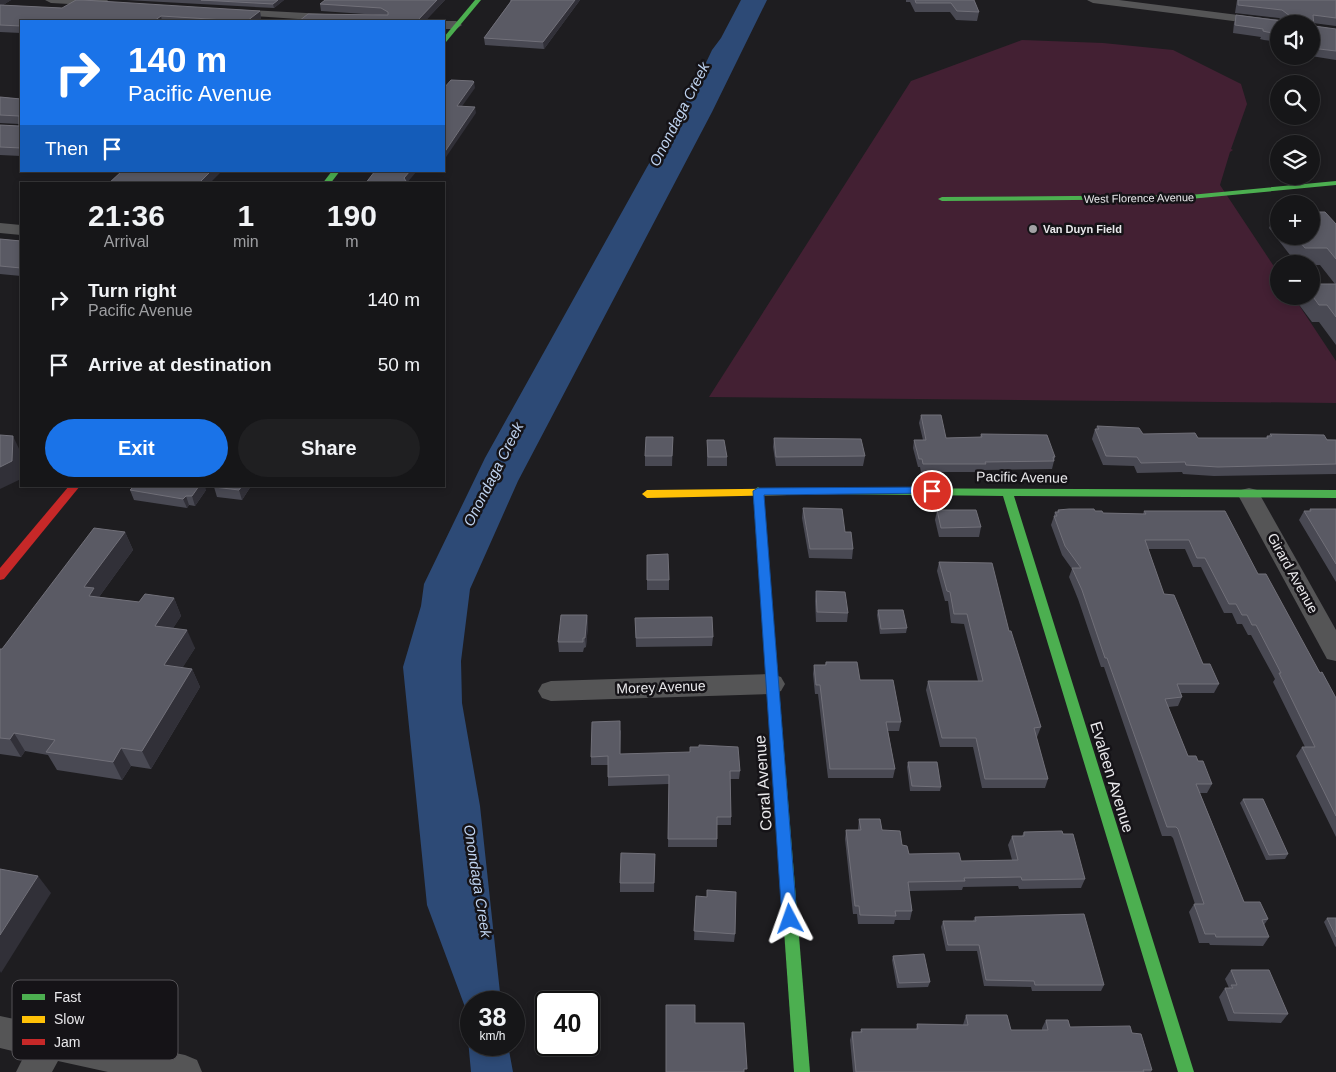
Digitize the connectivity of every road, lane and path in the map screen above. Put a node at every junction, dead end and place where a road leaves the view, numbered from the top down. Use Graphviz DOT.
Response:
graph roads {
  1 [pos="51,0"];
  2 [pos="478,0"];
  3 [pos="1092,0"];
  4 [pos="118,4"];
  5 [pos="303,5"];
  6 [pos="219,11"];
  7 [pos="287,18"];
  8 [pos="350,20"];
  9 [pos="1270,23"];
  10 [pos="445,25"];
  11 [pos="456,25"];
  12 [pos="445,40"];
  13 [pos="335,172"];
  14 [pos="328,182"];
  15 [pos="1336,183"];
  16 [pos="942,199"];
  17 [pos="0,228"];
  18 [pos="20,230"];
  19 [pos="74,487"];
  20 [pos="758,491"];
  21 [pos="1007,492"];
  22 [pos="647,494"];
  23 [pos="1336,494"];
  24 [pos="1249,495"];
  25 [pos="0,576"];
  26 [pos="1336,652"];
  27 [pos="772,684"];
  28 [pos="551,691"];
  29 [pos="40,1060"];
  30 [pos="131,1060"];
  31 [pos="33,1072"];
  32 [pos="185,1072"];
  33 [pos="802,1072"];
  34 [pos="1186,1072"];
  1 -- 4 [label="street"];
  2 -- 11 [label="street"];
  3 -- 9 [label="street"];
  5 -- 7 [label="street"];
  6 -- 7 [label="street"];
  7 -- 8 [label="street"];
  10 -- 11 [label="street"];
  11 -- 12 [label="street"];
  13 -- 14 [label="street"];
  15 -- 16 [label="street, West Florence Avenue"];
  17 -- 18 [label="street"];
  19 -- 25 [label="street"];
  20 -- 21 [label="street, Pacific Avenue"];
  20 -- 22 [label="street, Pacific Avenue"];
  20 -- 27 [label="street, Coral Avenue"];
  21 -- 24 [label="street, Pacific Avenue"];
  21 -- 34 [label="street, Evaleen Avenue"];
  23 -- 24 [label="street, Pacific Avenue"];
  24 -- 26 [label="street, Girard Avenue"];
  27 -- 28 [label="street, Morey Avenue"];
  27 -- 33 [label="street, Coral Avenue"];
  29 -- 31 [label="street"];
  30 -- 32 [label="street"];
}
